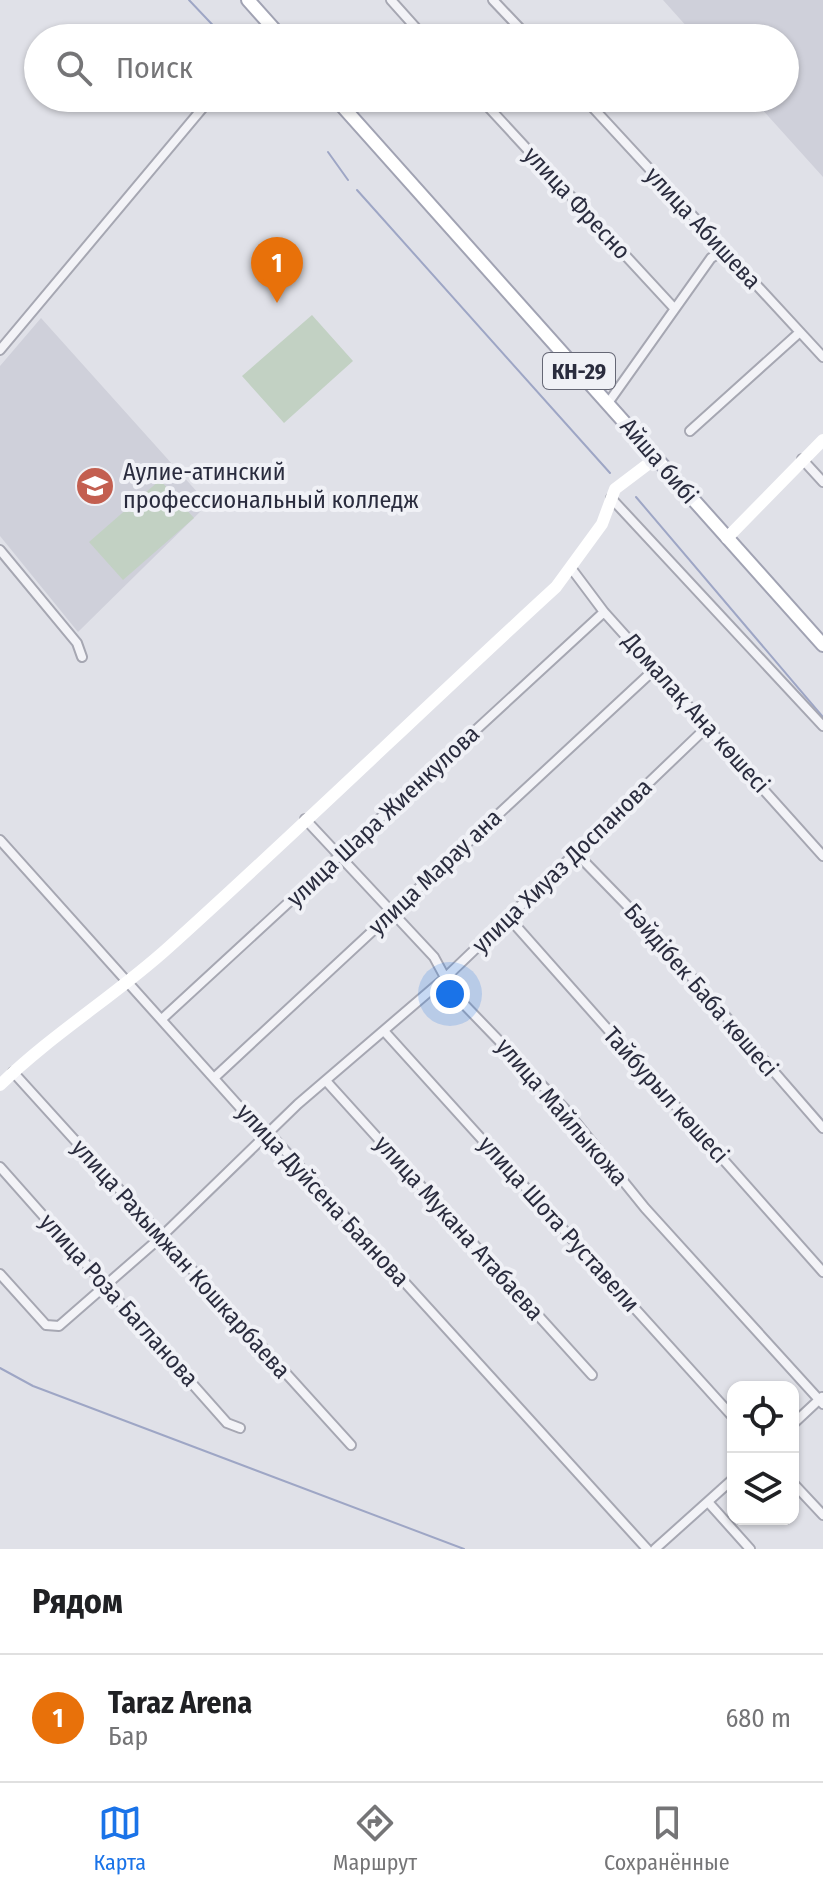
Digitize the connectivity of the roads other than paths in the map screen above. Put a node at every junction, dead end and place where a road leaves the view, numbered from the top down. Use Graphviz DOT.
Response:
graph roads {
  1 [pos="248,0"];
  2 [pos="391,0"];
  3 [pos="493,0"];
  4 [pos="269,24"];
  5 [pos="412,24"];
  6 [pos="516,24"];
  7 [pos="199,112"];
  8 [pos="348,112"];
  9 [pos="493,112"];
  10 [pos="597,112"];
  11 [pos="725,250"];
  12 [pos="674,308"];
  13 [pos="800,332"];
  14 [pos="0,350"];
  15 [pos="823,357"];
  16 [pos="608,403"];
  17 [pos="690,431"];
  18 [pos="823,440"];
  19 [pos="656,458"];
  20 [pos="802,459"];
  21 [pos="823,482"];
  22 [pos="613,494"];
  23 [pos="727,538"];
  24 [pos="0,550"];
  25 [pos="571,568"];
  26 [pos="604,612"];
  27 [pos="823,645"];
  28 [pos="82,657"];
  29 [pos="656,668"];
  30 [pos="708,726"];
  31 [pos="823,726"];
  32 [pos="305,819"];
  33 [pos="0,840"];
  34 [pos="576,853"];
  35 [pos="340,856"];
  36 [pos="823,856"];
  37 [pos="391,913"];
  38 [pos="509,918"];
  39 [pos="445,978"];
  40 [pos="129,980"];
  41 [pos="162,1019"];
  42 [pos="384,1031"];
  43 [pos="13,1072"];
  44 [pos="214,1078"];
  45 [pos="327,1082"];
  46 [pos="0,1085"];
  47 [pos="823,1128"];
  48 [pos="269,1133"];
  49 [pos="0,1167"];
  50 [pos="161,1237"];
  51 [pos="823,1272"];
  52 [pos="0,1274"];
  53 [pos="107,1286"];
  54 [pos="592,1375"];
  55 [pos="822,1400"];
  56 [pos="727,1410"];
  57 [pos="799,1419"];
  58 [pos="240,1428"];
  59 [pos="351,1445"];
  60 [pos="727,1485"];
  61 [pos="799,1489"];
  62 [pos="708,1502"];
  63 [pos="823,1515"];
  64 [pos="647,1549"];
  65 [pos="655,1549"];
  66 [pos="750,1549"];
  1 -- 4 [label="street"];
  2 -- 5 [label="street"];
  3 -- 6 [label="street"];
  7 -- 14 [label="street"];
  8 -- 16 [label="street, Айша бибі / КН-29"];
  9 -- 12 [label="street, улица Фресно"];
  10 -- 11 [label="street, улица Абишева"];
  11 -- 12 [label="street"];
  11 -- 13 [label="street, улица Абишева"];
  12 -- 16 [label="street"];
  13 -- 15 [label="street, улица Абишева"];
  13 -- 17 [label="street"];
  16 -- 19 [label="street, Айша бибі / КН-29"];
  18 -- 20 [label="street"];
  19 -- 22 [label="street"];
  19 -- 23 [label="street, Айша бибі / КН-29"];
  20 -- 21 [label="street"];
  20 -- 23 [label="street"];
  22 -- 25 [label="street"];
  22 -- 31 [label="street"];
  23 -- 27 [label="street, Айша бибі / КН-29"];
  24 -- 28 [label="street"];
  25 -- 26 [label="street, Домалақ Ана көшесі"];
  25 -- 32 [label="street"];
  26 -- 29 [label="street, Домалақ Ана көшесі"];
  26 -- 35 [label="street, улица Шара Жиенкулова"];
  29 -- 30 [label="street, Домалақ Ана көшесі"];
  29 -- 37 [label="street, улица Марау ана"];
  30 -- 34 [label="street, улица Хиуаз Доспанова"];
  30 -- 36 [label="street, Домалақ Ана көшесі"];
  32 -- 35 [label="street, улица Майлыкожа"];
  32 -- 40 [label="street"];
  33 -- 40 [label="street, улица Дуйсена Баянова"];
  34 -- 38 [label="street, улица Хиуаз Доспанова"];
  34 -- 47 [label="street, Бәйдібек Баба көшесі"];
  35 -- 37 [label="street, улица Майлыкожа"];
  35 -- 41 [label="street, улица Шара Жиенкулова"];
  37 -- 39 [label="street, улица Майлыкожа"];
  37 -- 44 [label="street, улица Марау ана"];
  38 -- 39 [label="street, улица Хиуаз Доспанова"];
  38 -- 51 [label="street, Тайбурыл көшесі"];
  39 -- 42 [label="street, улица Хиуаз Доспанова"];
  39 -- 55 [label="street, улица Майлыкожа"];
  40 -- 41 [label="street, улица Дуйсена Баянова"];
  40 -- 43 [label="street"];
  41 -- 44 [label="street, улица Дуйсена Баянова"];
  42 -- 45 [label="street, улица Хиуаз Доспанова"];
  42 -- 56 [label="street, улица Шота Руставели"];
  43 -- 46 [label="street"];
  43 -- 50 [label="street, улица Рахымжан Кошкарбаева"];
  44 -- 48 [label="street, улица Дуйсена Баянова"];
  45 -- 48 [label="street, улица Хиуаз Доспанова"];
  45 -- 54 [label="street, улица Мукана Атабаева"];
  48 -- 50 [label="street, улица Хиуаз Доспанова"];
  48 -- 64 [label="street, улица Дуйсена Баянова"];
  49 -- 53 [label="street, улица Роза Багланова"];
  50 -- 53 [label="street, улица Хиуаз Доспанова"];
  50 -- 59 [label="street, улица Рахымжан Кошкарбаева"];
  52 -- 53 [label="street, улица Хиуаз Доспанова"];
  53 -- 58 [label="street, улица Роза Багланова"];
  55 -- 57 [label="street"];
  60 -- 62 [label="street"];
  61 -- 63 [label="street"];
  62 -- 65 [label="street"];
  62 -- 66 [label="street"];
}
